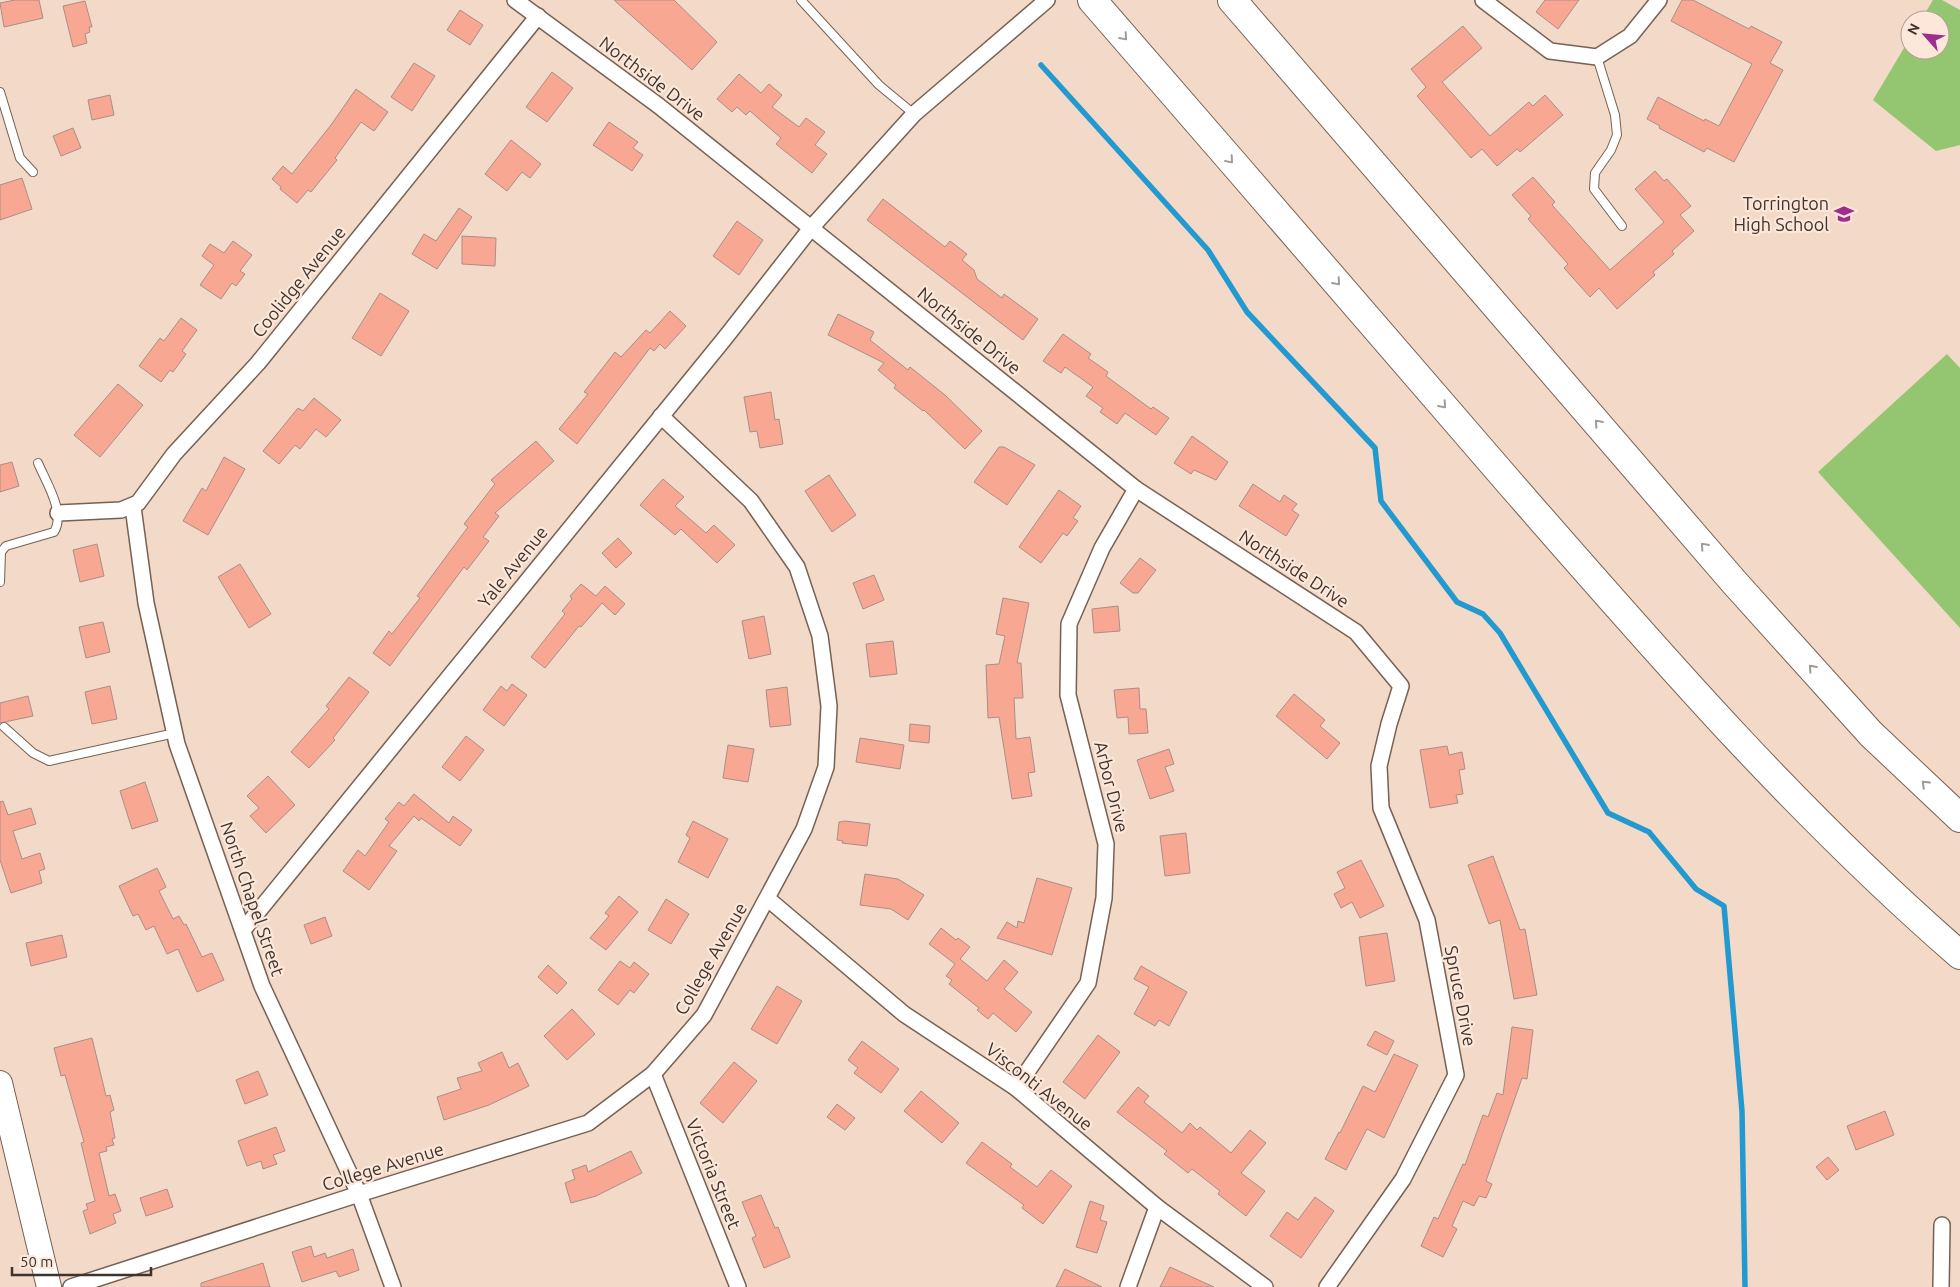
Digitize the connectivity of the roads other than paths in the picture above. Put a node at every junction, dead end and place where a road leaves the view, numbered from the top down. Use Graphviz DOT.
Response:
graph roads {
  1 [pos="515,0"];
  2 [pos="801,0"];
  3 [pos="1047,0"];
  4 [pos="1092,0"];
  5 [pos="1232,0"];
  6 [pos="1484,0"];
  7 [pos="1659,0"];
  8 [pos="538,16"];
  9 [pos="1597,57"];
  10 [pos="0,92"];
  11 [pos="914,114"];
  12 [pos="33,172"];
  13 [pos="1622,226"];
  14 [pos="811,228"];
  15 [pos="661,416"];
  16 [pos="38,462"];
  17 [pos="1136,489"];
  18 [pos="133,507"];
  19 [pos="58,513"];
  20 [pos="0,582"];
  21 [pos="1401,686"];
  22 [pos="4,728"];
  23 [pos="175,733"];
  24 [pos="1960,818"];
  25 [pos="768,898"];
  26 [pos="244,929"];
  27 [pos="1960,955"];
  28 [pos="653,1074"];
  29 [pos="0,1082"];
  30 [pos="1016,1088"];
  31 [pos="359,1194"];
  32 [pos="1157,1206"];
  33 [pos="1942,1225"];
  34 [pos="49,1287"];
  35 [pos="71,1287"];
  36 [pos="393,1287"];
  37 [pos="738,1287"];
  38 [pos="1128,1287"];
  39 [pos="1265,1287"];
  40 [pos="1327,1287"];
  41 [pos="1941,1287"];
  1 -- 8 [label="street, Northside Drive"];
  2 -- 11 [label="lane"];
  3 -- 11 [label="street, Yale Avenue"];
  4 -- 27 [label="highway, one-way"];
  24 -- 5 [label="highway, one-way"];
  6 -- 9 [label="street"];
  7 -- 9 [label="street"];
  8 -- 14 [label="street, Northside Drive"];
  8 -- 18 [label="street, Coolidge Avenue"];
  9 -- 13 [label="lane"];
  10 -- 12 [label="lane"];
  11 -- 14 [label="street, Yale Avenue"];
  14 -- 15 [label="street, Yale Avenue"];
  14 -- 17 [label="street, Northside Drive"];
  15 -- 25 [label="street, College Avenue"];
  15 -- 26 [label="street, Yale Avenue"];
  16 -- 19 [label="lane"];
  17 -- 21 [label="street, Northside Drive"];
  17 -- 30 [label="street, Arbor Drive"];
  18 -- 19 [label="street"];
  18 -- 23 [label="street, North Chapel Street"];
  19 -- 20 [label="lane"];
  21 -- 40 [label="street, Spruce Drive"];
  22 -- 23 [label="lane"];
  23 -- 26 [label="street, North Chapel Street"];
  25 -- 28 [label="street, College Avenue"];
  25 -- 30 [label="street, Visconti Avenue"];
  26 -- 31 [label="street, North Chapel Street"];
  28 -- 31 [label="street, College Avenue"];
  28 -- 37 [label="street, Victoria Street"];
  29 -- 34 [label="main road"];
  30 -- 32 [label="street, Visconti Avenue"];
  31 -- 35 [label="street, College Avenue"];
  31 -- 36 [label="street, North Chapel Street"];
  32 -- 38 [label="street"];
  32 -- 39 [label="street, Visconti Avenue"];
  33 -- 41 [label="street"];
}
